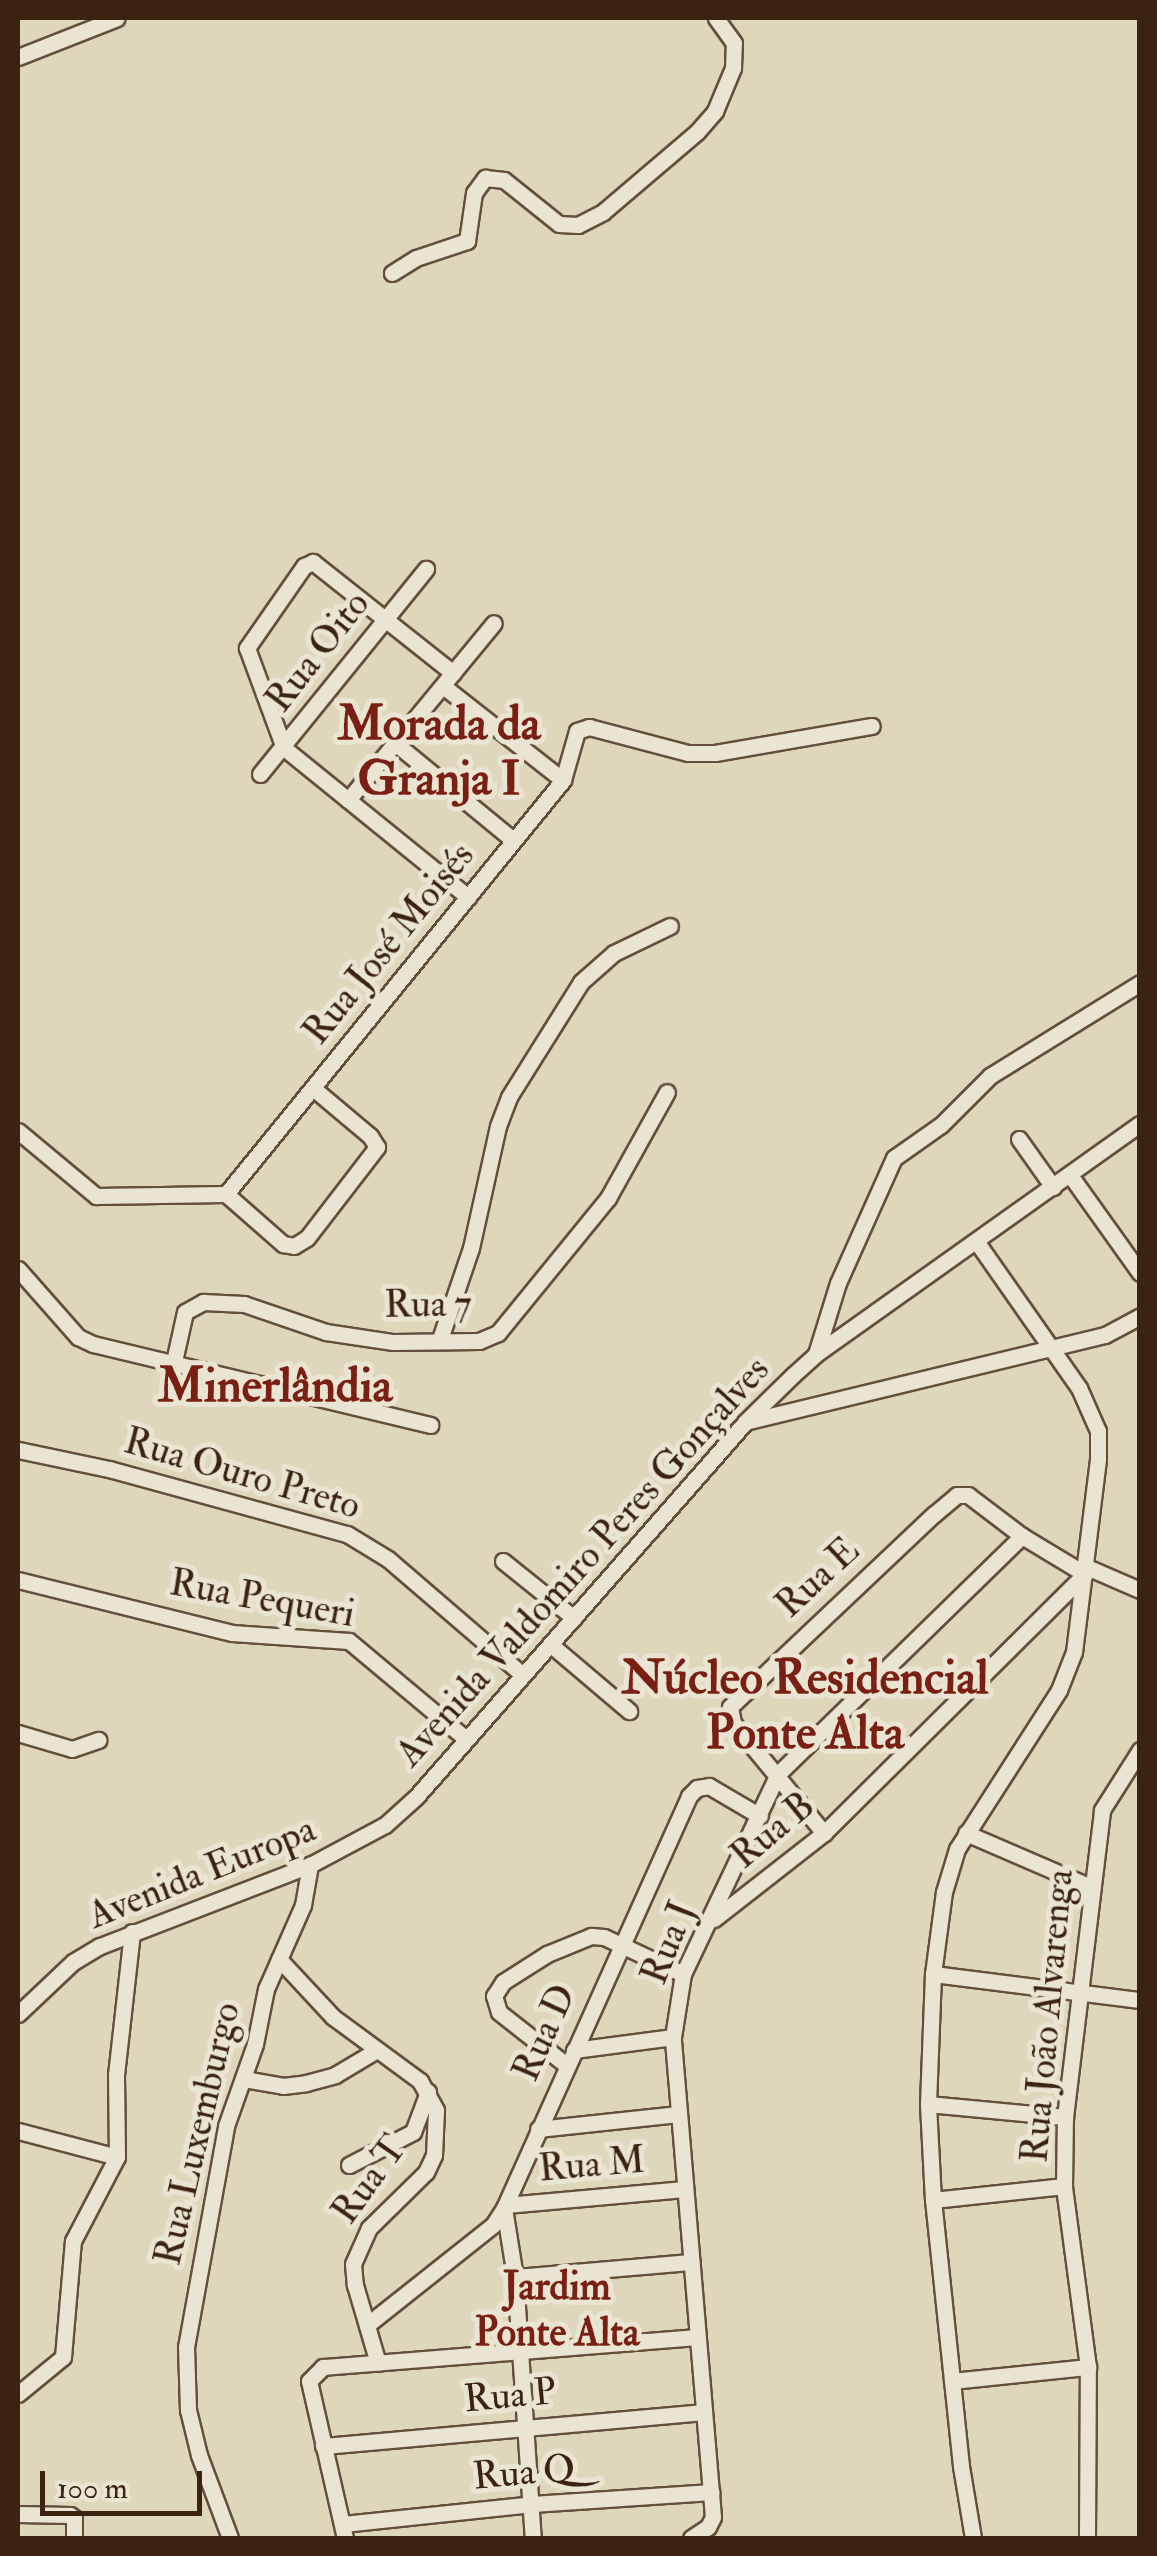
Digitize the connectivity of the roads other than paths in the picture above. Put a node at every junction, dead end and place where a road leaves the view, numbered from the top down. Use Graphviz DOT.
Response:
graph roads {
  1 [pos="116,18"];
  2 [pos="716,18"];
  3 [pos="18,57"];
  4 [pos="392,273"];
  5 [pos="426,569"];
  6 [pos="388,617"];
  7 [pos="494,623"];
  8 [pos="448,680"];
  9 [pos="872,726"];
  10 [pos="395,743"];
  11 [pos="284,748"];
  12 [pos="260,774"];
  13 [pos="563,780"];
  14 [pos="348,800"];
  15 [pos="513,840"];
  16 [pos="468,897"];
  17 [pos="670,926"];
  18 [pos="1140,983"];
  19 [pos="314,1088"];
  20 [pos="667,1092"];
  21 [pos="1140,1124"];
  22 [pos="18,1131"];
  23 [pos="1018,1138"];
  24 [pos="1070,1175"];
  25 [pos="1053,1187"];
  26 [pos="226,1194"];
  27 [pos="976,1241"];
  28 [pos="1140,1273"];
  29 [pos="21,1279"];
  30 [pos="1140,1316"];
  31 [pos="440,1339"];
  32 [pos="1052,1348"];
  33 [pos="816,1354"];
  34 [pos="173,1366"];
  35 [pos="773,1395"];
  36 [pos="784,1411"];
  37 [pos="745,1422"];
  38 [pos="430,1425"];
  39 [pos="18,1450"];
  40 [pos="1022,1536"];
  41 [pos="503,1561"];
  42 [pos="1086,1571"];
  43 [pos="18,1580"];
  44 [pos="1140,1590"];
  45 [pos="574,1618"];
  46 [pos="550,1644"];
  47 [pos="523,1674"];
  48 [pos="629,1711"];
  49 [pos="18,1733"];
  50 [pos="98,1740"];
  51 [pos="466,1740"];
  52 [pos="1140,1750"];
  53 [pos="778,1774"];
  54 [pos="416,1797"];
  55 [pos="760,1816"];
  56 [pos="824,1832"];
  57 [pos="966,1833"];
  58 [pos="310,1865"];
  59 [pos="1091,1887"];
  60 [pos="711,1921"];
  61 [pos="132,1932"];
  62 [pos="619,1944"];
  63 [pos="279,1960"];
  64 [pos="683,1974"];
  65 [pos="932,1974"];
  66 [pos="1077,1996"];
  67 [pos="1140,2000"];
  68 [pos="18,2014"];
  69 [pos="673,2037"];
  70 [pos="376,2050"];
  71 [pos="570,2057"];
  72 [pos="244,2079"];
  73 [pos="428,2092"];
  74 [pos="928,2104"];
  75 [pos="678,2114"];
  76 [pos="1065,2116"];
  77 [pos="538,2129"];
  78 [pos="18,2130"];
  79 [pos="117,2157"];
  80 [pos="349,2165"];
  81 [pos="1064,2186"];
  82 [pos="684,2189"];
  83 [pos="934,2200"];
  84 [pos="505,2207"];
  85 [pos="691,2262"];
  86 [pos="515,2277"];
  87 [pos="367,2326"];
  88 [pos="696,2336"];
  89 [pos="521,2352"];
  90 [pos="378,2364"];
  91 [pos="1088,2367"];
  92 [pos="25,2381"];
  93 [pos="952,2381"];
  94 [pos="18,2394"];
  95 [pos="702,2412"];
  96 [pos="527,2428"];
  97 [pos="323,2446"];
  98 [pos="712,2492"];
  99 [pos="532,2504"];
  100 [pos="18,2514"];
  101 [pos="344,2531"];
  102 [pos="74,2538"];
  103 [pos="230,2538"];
  104 [pos="533,2538"];
  105 [pos="691,2538"];
  106 [pos="974,2538"];
  107 [pos="1088,2538"];
  1 -- 3 [label="street"];
  2 -- 4 [label="street"];
  5 -- 6 [label="street, Rua Oito"];
  6 -- 8 [label="street"];
  6 -- 11 [label="street, Rua Oito"];
  6 -- 11 [label="street"];
  7 -- 8 [label="street"];
  8 -- 10 [label="street"];
  8 -- 13 [label="street"];
  9 -- 13 [label="street, Rua José Moisés"];
  10 -- 14 [label="street"];
  10 -- 15 [label="street"];
  11 -- 12 [label="street, Rua Oito"];
  11 -- 14 [label="street"];
  13 -- 15 [label="street, Rua José Moisés"];
  14 -- 16 [label="street"];
  15 -- 16 [label="street, Rua José Moisés"];
  16 -- 19 [label="street, Rua José Moisés"];
  17 -- 31 [label="street"];
  18 -- 33 [label="street"];
  19 -- 26 [label="street, Rua José Moisés"];
  19 -- 26 [label="street"];
  20 -- 31 [label="street, Rua 7"];
  21 -- 24 [label="street, Avenida Valdomiro Peres Gonçalves"];
  22 -- 26 [label="street"];
  23 -- 25 [label="street"];
  24 -- 25 [label="street, Avenida Valdomiro Peres Gonçalves"];
  24 -- 28 [label="street"];
  25 -- 27 [label="street, Avenida Valdomiro Peres Gonçalves"];
  27 -- 32 [label="street"];
  27 -- 33 [label="street, Avenida Valdomiro Peres Gonçalves"];
  29 -- 34 [label="street"];
  30 -- 32 [label="street"];
  31 -- 34 [label="street, Rua 7"];
  32 -- 36 [label="street"];
  32 -- 42 [label="street"];
  33 -- 35 [label="street, Avenida Valdomiro Peres Gonçalves"];
  34 -- 38 [label="street"];
  35 -- 36 [label="street"];
  35 -- 37 [label="street, Avenida Valdomiro Peres Gonçalves"];
  36 -- 37 [label="street"];
  37 -- 45 [label="street, Avenida Valdomiro Peres Gonçalves"];
  39 -- 47 [label="street, Rua Ouro Preto"];
  40 -- 42 [label="street, Rua E"];
  40 -- 53 [label="street, Rua J"];
  40 -- 53 [label="street, Rua E"];
  41 -- 45 [label="street"];
  42 -- 44 [label="street, Rua E"];
  42 -- 56 [label="street, Rua B"];
  42 -- 57 [label="street"];
  43 -- 51 [label="street, Rua Pequeri"];
  45 -- 46 [label="street, Avenida Valdomiro Peres Gonçalves"];
  46 -- 47 [label="street, Avenida Valdomiro Peres Gonçalves"];
  46 -- 48 [label="street"];
  47 -- 51 [label="street, Avenida Valdomiro Peres Gonçalves"];
  49 -- 50 [label="street"];
  51 -- 54 [label="street, Avenida Valdomiro Peres Gonçalves"];
  52 -- 59 [label="street, Rua João Alvarenga"];
  53 -- 55 [label="street, Rua J"];
  53 -- 56 [label="street, Rua E"];
  54 -- 58 [label="street, Avenida Europa"];
  55 -- 60 [label="street, Rua J"];
  55 -- 62 [label="street, Rua D"];
  56 -- 60 [label="street, Rua B"];
  57 -- 59 [label="street"];
  57 -- 65 [label="street"];
  58 -- 61 [label="street, Avenida Europa"];
  58 -- 63 [label="street, Rua Luxemburgo"];
  59 -- 66 [label="street, Rua João Alvarenga"];
  60 -- 64 [label="street, Rua J"];
  61 -- 68 [label="street, Avenida Europa"];
  61 -- 79 [label="street"];
  62 -- 64 [label="street"];
  62 -- 71 [label="street, Rua D"];
  62 -- 71 [label="street"];
  63 -- 70 [label="street, Rua T"];
  63 -- 72 [label="street, Rua Luxemburgo"];
  64 -- 69 [label="street, Rua J"];
  65 -- 66 [label="street"];
  65 -- 74 [label="street"];
  66 -- 67 [label="street"];
  66 -- 76 [label="street, Rua João Alvarenga"];
  69 -- 71 [label="street"];
  69 -- 75 [label="street, Rua J"];
  70 -- 72 [label="street"];
  70 -- 73 [label="street, Rua T"];
  71 -- 77 [label="street, Rua D"];
  72 -- 103 [label="street, Rua Luxemburgo"];
  73 -- 80 [label="street, Rua T"];
  73 -- 87 [label="street, Rua T"];
  74 -- 76 [label="street"];
  74 -- 83 [label="street"];
  75 -- 77 [label="street"];
  75 -- 82 [label="street, Rua J"];
  76 -- 81 [label="street, Rua João Alvarenga"];
  77 -- 84 [label="street, Rua D"];
  78 -- 79 [label="street"];
  79 -- 92 [label="street"];
  81 -- 83 [label="street"];
  81 -- 91 [label="street, Rua João Alvarenga"];
  82 -- 84 [label="street, Rua M"];
  82 -- 85 [label="street, Rua J"];
  83 -- 93 [label="street"];
  84 -- 86 [label="street"];
  84 -- 87 [label="street, Rua D"];
  85 -- 86 [label="street"];
  85 -- 88 [label="street, Rua J"];
  86 -- 89 [label="street"];
  87 -- 90 [label="street, Rua T"];
  88 -- 89 [label="street"];
  88 -- 95 [label="street, Rua J"];
  89 -- 90 [label="street"];
  89 -- 96 [label="street"];
  90 -- 97 [label="street"];
  91 -- 93 [label="street"];
  91 -- 107 [label="street, Rua João Alvarenga"];
  92 -- 94 [label="street"];
  93 -- 106 [label="street"];
  95 -- 96 [label="street, Rua P"];
  95 -- 98 [label="street, Rua J"];
  96 -- 97 [label="street, Rua P"];
  96 -- 99 [label="street"];
  97 -- 101 [label="street"];
  98 -- 99 [label="street, Rua Q"];
  98 -- 105 [label="street, Rua J"];
  99 -- 101 [label="street, Rua Q"];
  99 -- 104 [label="street"];
  100 -- 102 [label="street"];
}
